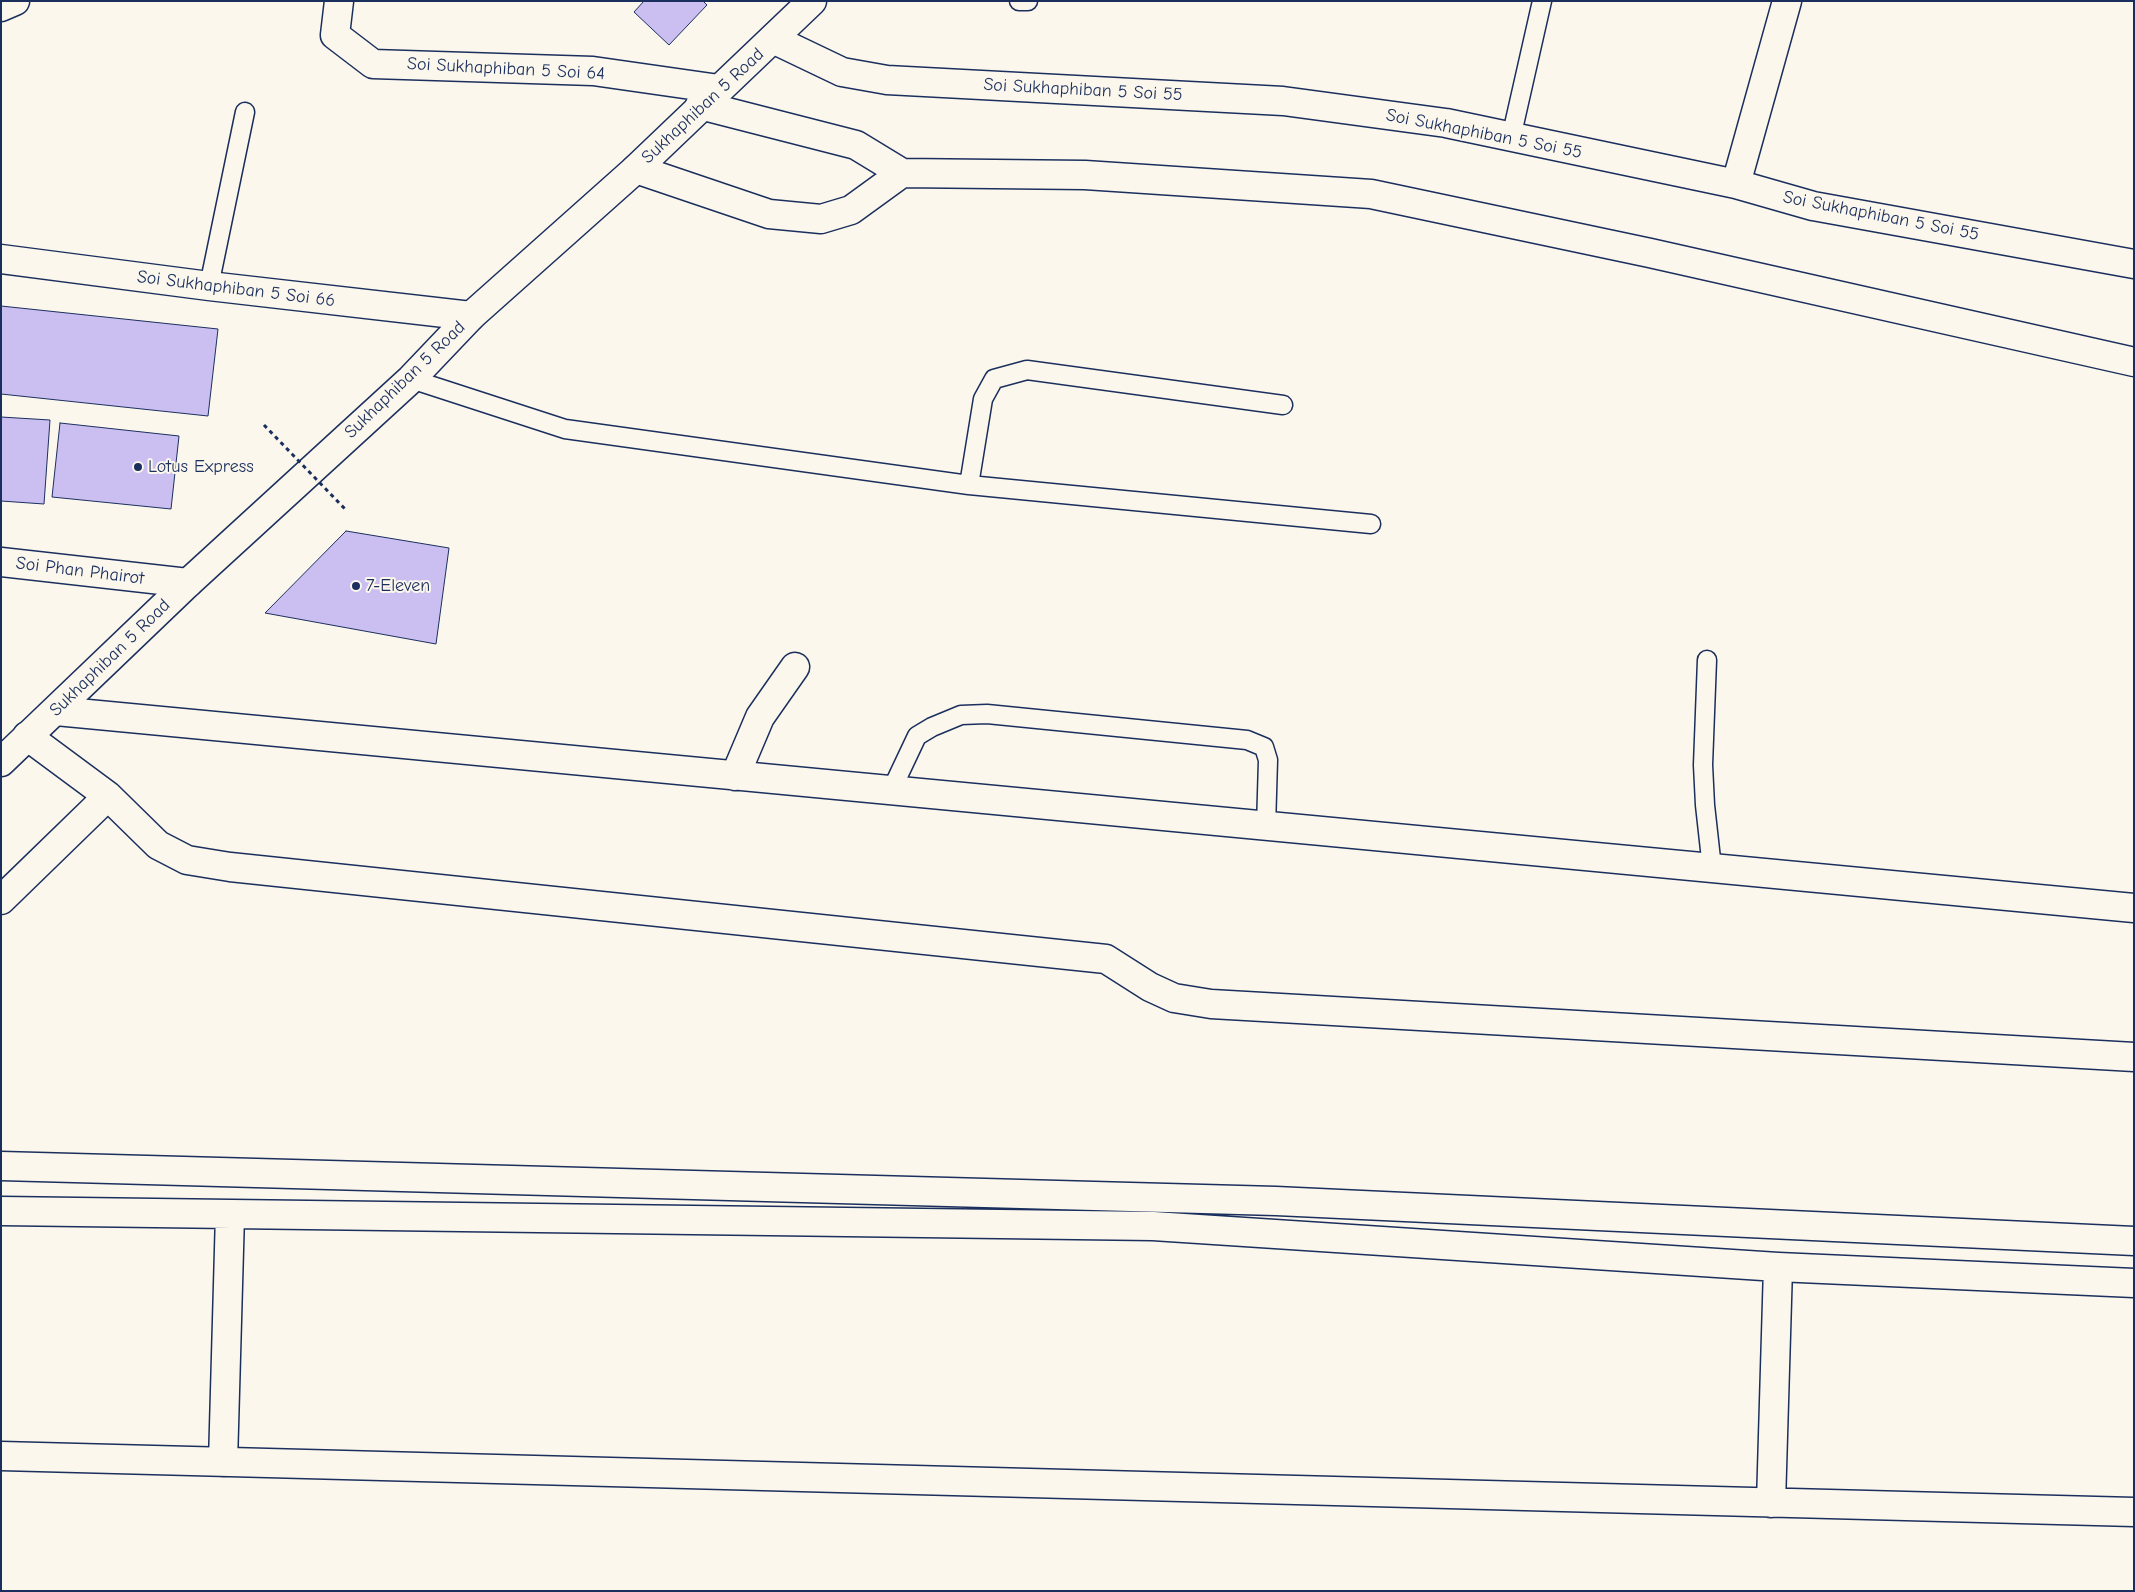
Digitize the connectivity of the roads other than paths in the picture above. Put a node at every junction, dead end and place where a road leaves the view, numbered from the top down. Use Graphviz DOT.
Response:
graph roads {
  1 [pos="15,1"];
  2 [pos="339,1"];
  3 [pos="812,1"];
  4 [pos="1019,1"];
  5 [pos="1028,1"];
  6 [pos="1542,1"];
  7 [pos="1787,1"];
  8 [pos="1,7"];
  9 [pos="773,39"];
  10 [pos="710,97"];
  11 [pos="245,112"];
  12 [pos="1511,138"];
  13 [pos="636,169"];
  14 [pos="902,173"];
  15 [pos="1736,184"];
  16 [pos="1,259"];
  17 [pos="2134,264"];
  18 [pos="209,286"];
  19 [pos="471,316"];
  20 [pos="2134,362"];
  21 [pos="411,379"];
  22 [pos="1284,405"];
  23 [pos="969,485"];
  24 [pos="1371,524"];
  25 [pos="1,562"];
  26 [pos="188,583"];
  27 [pos="1707,660"];
  28 [pos="795,666"];
  29 [pos="56,711"];
  30 [pos="27,736"];
  31 [pos="1,762"];
  32 [pos="735,776"];
  33 [pos="891,791"];
  34 [pos="108,796"];
  35 [pos="1266,827"];
  36 [pos="1712,868"];
  37 [pos="1,900"];
  38 [pos="2134,908"];
  39 [pos="2134,1057"];
  40 [pos="1,1166"];
  41 [pos="1,1211"];
  42 [pos="230,1214"];
  43 [pos="2134,1241"];
  44 [pos="1778,1267"];
  45 [pos="2134,1283"];
  46 [pos="1,1456"];
  47 [pos="223,1462"];
  48 [pos="1771,1503"];
  49 [pos="2134,1512"];
  1 -- 8 [label="street"];
  2 -- 10 [label="street, Soi Sukhaphiban 5 Soi 64"];
  3 -- 9 [label="street, Sukhaphiban 5 Road"];
  4 -- 5 [label="lane"];
  6 -- 12 [label="lane"];
  7 -- 15 [label="street"];
  9 -- 10 [label="street, Sukhaphiban 5 Road"];
  9 -- 12 [label="street, Soi Sukhaphiban 5 Soi 55"];
  10 -- 13 [label="street, Sukhaphiban 5 Road"];
  10 -- 14 [label="street"];
  11 -- 18 [label="lane"];
  12 -- 15 [label="street, Soi Sukhaphiban 5 Soi 55"];
  13 -- 14 [label="street"];
  13 -- 19 [label="street, Sukhaphiban 5 Road"];
  14 -- 20 [label="street"];
  15 -- 17 [label="street, Soi Sukhaphiban 5 Soi 55"];
  16 -- 18 [label="street, Soi Sukhaphiban 5 Soi 66"];
  18 -- 19 [label="street, Soi Sukhaphiban 5 Soi 66"];
  19 -- 21 [label="street, Sukhaphiban 5 Road"];
  21 -- 23 [label="lane"];
  21 -- 26 [label="street, Sukhaphiban 5 Road"];
  22 -- 23 [label="lane"];
  23 -- 24 [label="lane"];
  25 -- 26 [label="street, Soi Phan Phairot"];
  26 -- 29 [label="street, Sukhaphiban 5 Road"];
  27 -- 36 [label="lane"];
  28 -- 32 [label="street"];
  29 -- 30 [label="street, Sukhaphiban 5 Road"];
  29 -- 32 [label="street"];
  30 -- 31 [label="street, Sukhaphiban 5 Road"];
  30 -- 34 [label="street"];
  32 -- 33 [label="street"];
  33 -- 35 [label="street"];
  33 -- 35 [label="lane"];
  34 -- 37 [label="street"];
  34 -- 39 [label="street"];
  35 -- 36 [label="street"];
  36 -- 38 [label="street"];
  40 -- 43 [label="street"];
  41 -- 42 [label="street"];
  42 -- 44 [label="street"];
  42 -- 47 [label="street"];
  44 -- 45 [label="street"];
  44 -- 48 [label="street"];
  46 -- 47 [label="street"];
  47 -- 48 [label="street"];
  48 -- 49 [label="street"];
}
